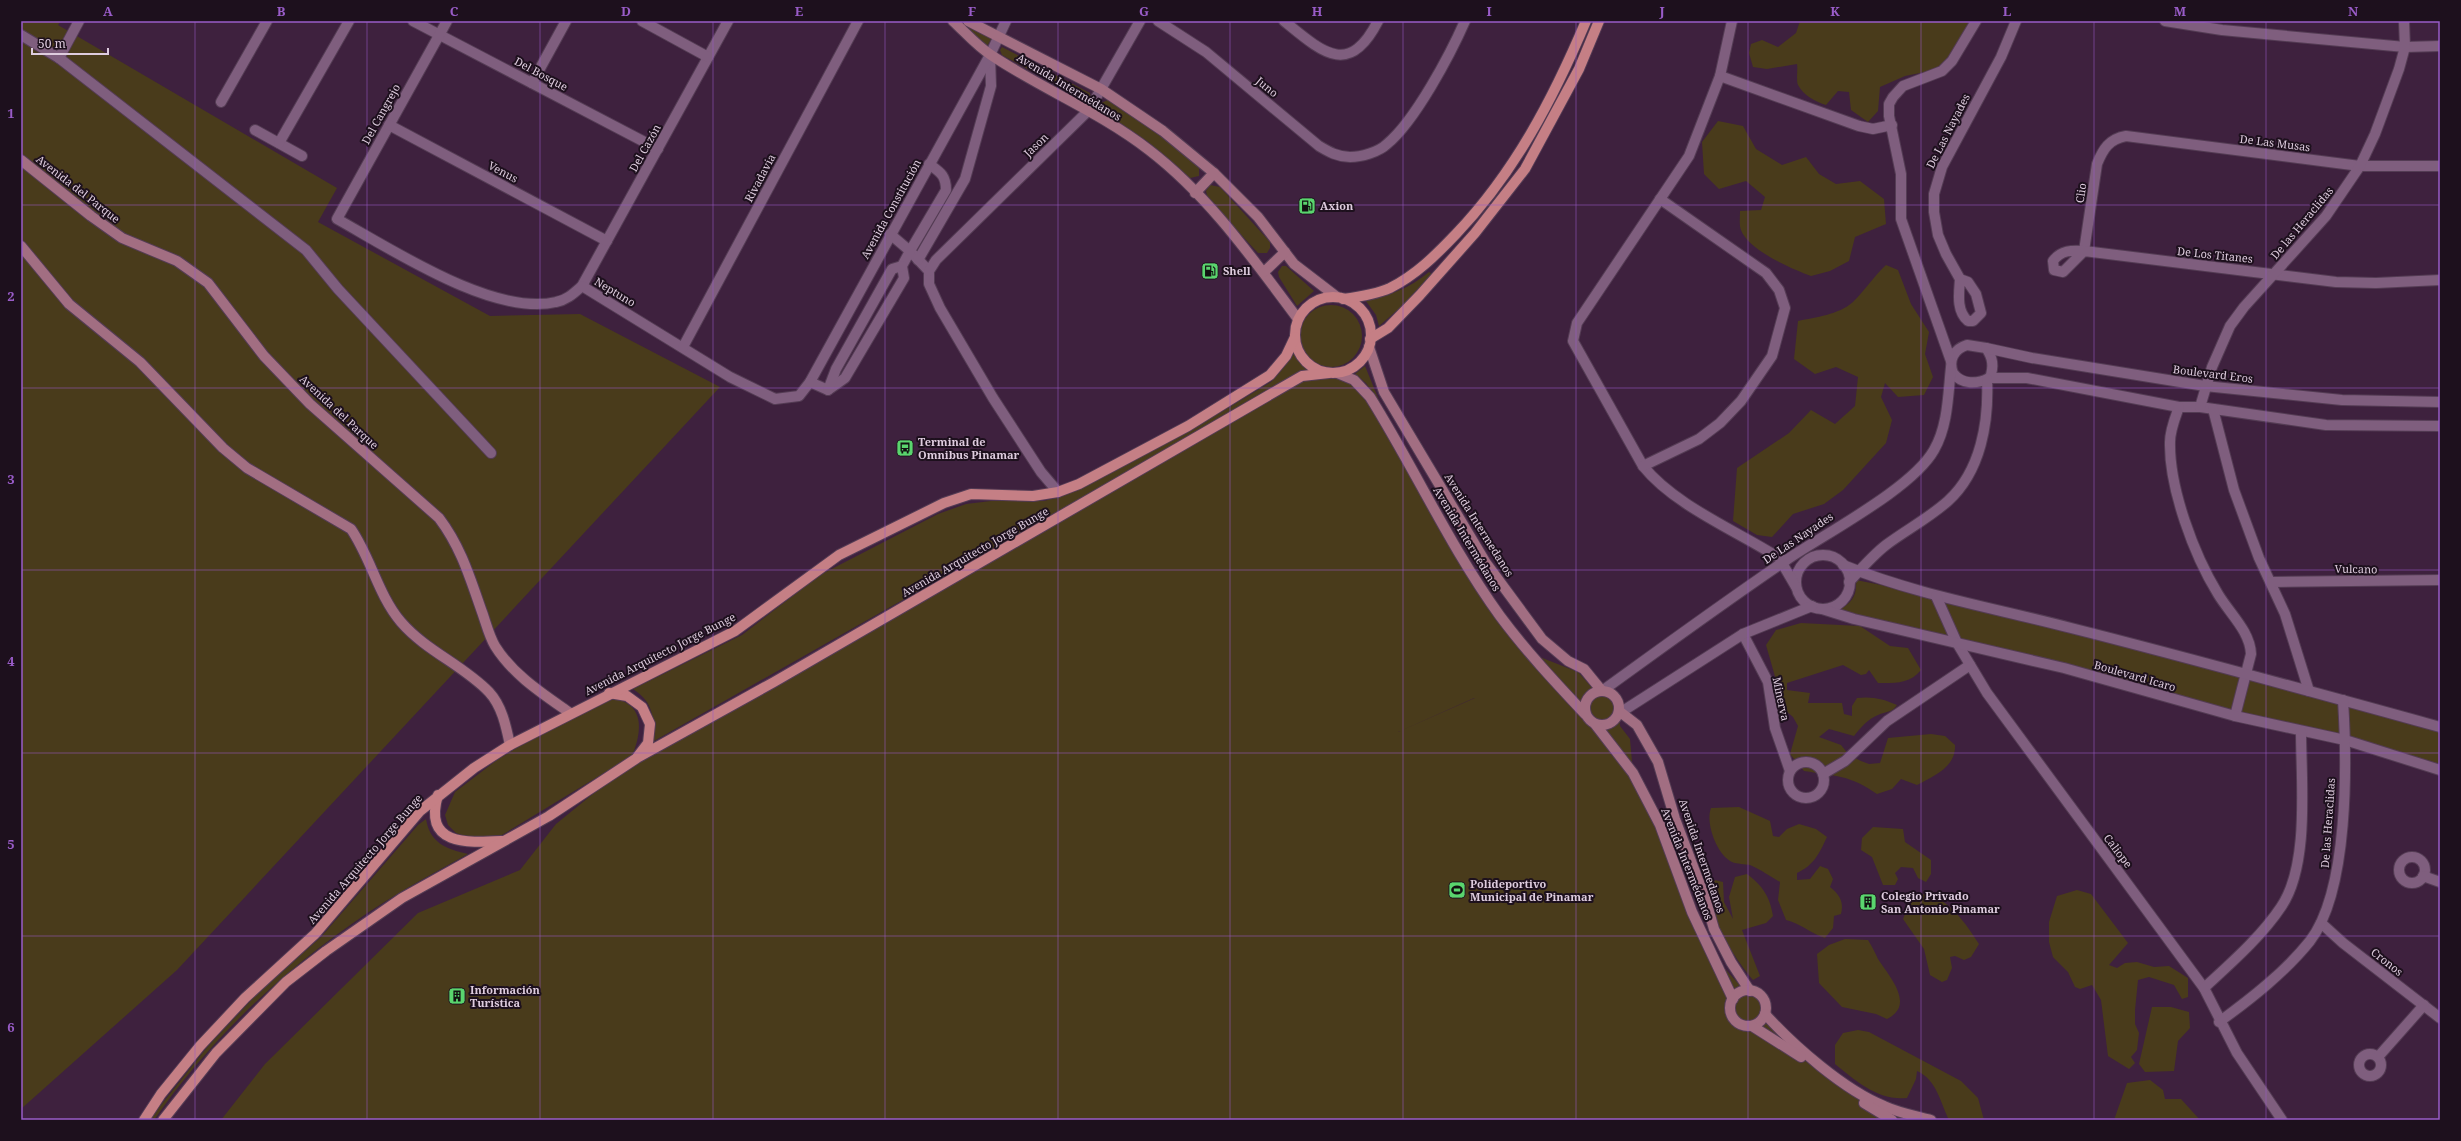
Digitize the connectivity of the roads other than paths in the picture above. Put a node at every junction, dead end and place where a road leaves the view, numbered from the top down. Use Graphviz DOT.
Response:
graph roads {
  1 [pos="79,21"];
  2 [pos="267,21"];
  3 [pos="349,21"];
  4 [pos="413,21"];
  5 [pos="447,21"];
  6 [pos="566,21"];
  7 [pos="642,21"];
  8 [pos="728,21"];
  9 [pos="858,21"];
  10 [pos="953,21"];
  11 [pos="968,21"];
  12 [pos="1006,21"];
  13 [pos="1140,21"];
  14 [pos="1158,21"];
  15 [pos="1284,21"];
  16 [pos="1378,21"];
  17 [pos="1465,21"];
  18 [pos="1586,21"];
  19 [pos="1599,21"];
  20 [pos="1732,21"];
  21 [pos="1976,21"];
  22 [pos="2016,21"];
  23 [pos="2165,21"];
  24 [pos="2404,21"];
  25 [pos="21,35"];
  26 [pos="439,35"];
  27 [pos="1000,36"];
  28 [pos="2440,46"];
  29 [pos="2404,47"];
  30 [pos="990,55"];
  31 [pos="708,57"];
  32 [pos="59,58"];
  33 [pos="1720,76"];
  34 [pos="532,83"];
  35 [pos="1100,89"];
  36 [pos="221,102"];
  37 [pos="1089,110"];
  38 [pos="389,125"];
  39 [pos="1892,125"];
  40 [pos="255,130"];
  41 [pos="2110,143"];
  42 [pos="279,144"];
  43 [pos="658,149"];
  44 [pos="302,156"];
  45 [pos="21,160"];
  46 [pos="929,164"];
  47 [pos="2360,166"];
  48 [pos="2440,166"];
  49 [pos="1214,173"];
  50 [pos="1195,193"];
  51 [pos="1660,199"];
  52 [pos="337,219"];
  53 [pos="890,234"];
  54 [pos="607,241"];
  55 [pos="21,246"];
  56 [pos="910,251"];
  57 [pos="2084,251"];
  58 [pos="1285,252"];
  59 [pos="918,260"];
  60 [pos="902,266"];
  61 [pos="929,271"];
  62 [pos="1264,272"];
  63 [pos="2275,273"];
  64 [pos="1960,279"];
  65 [pos="2440,280"];
  66 [pos="582,286"];
  67 [pos="1340,298"];
  68 [pos="1298,319"];
  69 [pos="1295,337"];
  70 [pos="1370,343"];
  71 [pos="683,347"];
  72 [pos="1986,348"];
  73 [pos="1951,364"];
  74 [pos="1333,373"];
  75 [pos="1988,378"];
  76 [pos="810,382"];
  77 [pos="2205,386"];
  78 [pos="828,390"];
  79 [pos="788,399"];
  80 [pos="2440,402"];
  81 [pos="2179,407"];
  82 [pos="2200,407"];
  83 [pos="2214,409"];
  84 [pos="2440,426"];
  85 [pos="491,453"];
  86 [pos="1643,466"];
  87 [pos="1058,492"];
  88 [pos="1811,558"];
  89 [pos="1784,561"];
  90 [pos="1843,565"];
  91 [pos="1858,571"];
  92 [pos="2440,580"];
  93 [pos="1849,582"];
  94 [pos="2271,582"];
  95 [pos="1796,588"];
  96 [pos="1936,596"];
  97 [pos="1817,608"];
  98 [pos="1743,634"];
  99 [pos="1957,643"];
  100 [pos="1970,665"];
  101 [pos="2246,674"];
  102 [pos="1602,691"];
  103 [pos="2309,691"];
  104 [pos="609,693"];
  105 [pos="2343,700"];
  106 [pos="1619,711"];
  107 [pos="570,713"];
  108 [pos="1585,714"];
  109 [pos="2235,716"];
  110 [pos="1595,724"];
  111 [pos="2440,727"];
  112 [pos="2301,731"];
  113 [pos="2345,740"];
  114 [pos="510,745"];
  115 [pos="637,758"];
  116 [pos="2440,770"];
  117 [pos="1790,771"];
  118 [pos="1824,774"];
  119 [pos="438,795"];
  120 [pos="504,841"];
  121 [pos="2423,876"];
  122 [pos="2440,882"];
  123 [pos="2321,923"];
  124 [pos="2204,988"];
  125 [pos="1750,990"];
  126 [pos="1733,999"];
  127 [pos="2424,1005"];
  128 [pos="1765,1014"];
  129 [pos="2440,1018"];
  130 [pos="2219,1022"];
  131 [pos="1752,1026"];
  132 [pos="2378,1056"];
  133 [pos="144,1120"];
  134 [pos="163,1120"];
  135 [pos="1892,1120"];
  136 [pos="1931,1120"];
  137 [pos="2282,1120"];
  1 -- 32 [label="street"];
  2 -- 36 [label="street"];
  3 -- 42 [label="street"];
  4 -- 26 [label="street, Del Bosque"];
  5 -- 26 [label="street, Del Cangrejo"];
  6 -- 34 [label="street"];
  7 -- 31 [label="street"];
  8 -- 31 [label="street, Del Cazón"];
  9 -- 71 [label="street, Rivadavia"];
  10 -- 30 [label="main road, Avenida Intermédanos"];
  11 -- 27 [label="main road, Avenida Intermédanos"];
  12 -- 27 [label="street, Avenida Constitución"];
  13 -- 35 [label="street, Jason"];
  14 -- 17 [label="street, Juno"];
  15 -- 16 [label="street"];
  18 -- 67 [label="main road"];
  19 -- 70 [label="main road"];
  20 -- 33 [label="street"];
  21 -- 39 [label="street, De Las Nayades"];
  22 -- 64 [label="street, De Las Nayades"];
  23 -- 29 [label="street"];
  24 -- 29 [label="street, De las Heraclidas"];
  25 -- 32 [label="street"];
  26 -- 34 [label="street, Del Bosque"];
  26 -- 38 [label="street, Del Cangrejo"];
  27 -- 30 [label="street, Avenida Constitución"];
  27 -- 35 [label="main road, Avenida Intermédanos"];
  28 -- 29 [label="street"];
  29 -- 47 [label="street, De las Heraclidas"];
  30 -- 37 [label="main road, Avenida Intermédanos"];
  30 -- 46 [label="street, Avenida Constitución"];
  30 -- 59 [label="street"];
  31 -- 43 [label="street, Del Cazón"];
  32 -- 85 [label="street"];
  33 -- 39 [label="street"];
  33 -- 51 [label="street"];
  34 -- 43 [label="street, Del Bosque"];
  35 -- 37 [label="street, Jason"];
  35 -- 49 [label="main road, Avenida Intermédanos"];
  37 -- 50 [label="main road, Avenida Intermédanos"];
  37 -- 61 [label="street, Jason"];
  38 -- 52 [label="street, Del Cangrejo"];
  38 -- 54 [label="street, Venus"];
  39 -- 73 [label="street, De Las Nayades"];
  40 -- 42 [label="street"];
  41 -- 47 [label="street, De Las Musas"];
  41 -- 57 [label="street, Clio"];
  42 -- 44 [label="street"];
  43 -- 54 [label="street, Del Cazón"];
  45 -- 107 [label="main road, Avenida del Parque"];
  46 -- 53 [label="street, Avenida Constitución"];
  46 -- 56 [label="street"];
  47 -- 48 [label="street, De Las Musas"];
  47 -- 63 [label="street, De las Heraclidas"];
  49 -- 50 [label="main road"];
  49 -- 58 [label="main road, Avenida Intermédanos"];
  50 -- 62 [label="main road, Avenida Intermédanos"];
  51 -- 86 [label="street"];
  51 -- 86 [label="street"];
  52 -- 66 [label="street, Neptuno"];
  53 -- 56 [label="street"];
  53 -- 76 [label="street, Avenida Constitución"];
  54 -- 66 [label="street, Del Cazón"];
  55 -- 114 [label="main road"];
  56 -- 59 [label="street"];
  56 -- 60 [label="street"];
  57 -- 63 [label="street, De Los Titanes"];
  58 -- 62 [label="main road"];
  58 -- 67 [label="main road, Avenida Intermédanos"];
  59 -- 61 [label="street"];
  60 -- 78 [label="street"];
  60 -- 78 [label="street"];
  61 -- 87 [label="street"];
  62 -- 68 [label="main road, Avenida Intermédanos"];
  63 -- 65 [label="street, De Los Titanes"];
  63 -- 77 [label="street, De las Heraclidas"];
  66 -- 71 [label="street, Neptuno"];
  67 -- 68 [label="main road"];
  67 -- 70 [label="main road"];
  68 -- 69 [label="main road"];
  69 -- 74 [label="main road"];
  69 -- 87 [label="main road, Avenida Arquitecto Jorge Bunge"];
  70 -- 74 [label="main road"];
  70 -- 102 [label="main road, Avenida Intermedanos"];
  71 -- 79 [label="street, Neptuno"];
  72 -- 73 [label="street"];
  72 -- 75 [label="street"];
  72 -- 77 [label="street, Boulevard Eros"];
  73 -- 75 [label="street"];
  73 -- 89 [label="street, De Las Nayades"];
  74 -- 108 [label="main road, Avenida Intermédanos"];
  74 -- 115 [label="main road, Avenida Arquitecto Jorge Bunge"];
  75 -- 81 [label="street"];
  75 -- 91 [label="street"];
  76 -- 78 [label="street"];
  76 -- 79 [label="street, Avenida Constitución"];
  77 -- 80 [label="street, Boulevard Eros"];
  77 -- 82 [label="street, De las Heraclidas"];
  81 -- 82 [label="street"];
  81 -- 101 [label="street"];
  82 -- 83 [label="street"];
  83 -- 84 [label="street"];
  83 -- 94 [label="street"];
  86 -- 89 [label="street"];
  87 -- 104 [label="main road, Avenida Arquitecto Jorge Bunge"];
  88 -- 89 [label="street"];
  88 -- 90 [label="street"];
  88 -- 95 [label="street"];
  89 -- 95 [label="street"];
  89 -- 102 [label="street, De Las Nayades"];
  90 -- 91 [label="street"];
  90 -- 93 [label="street"];
  91 -- 93 [label="street"];
  91 -- 96 [label="street"];
  92 -- 94 [label="street, Vulcano"];
  93 -- 97 [label="street"];
  94 -- 103 [label="street"];
  95 -- 97 [label="street"];
  96 -- 99 [label="street, Caliope"];
  96 -- 101 [label="street"];
  97 -- 98 [label="street"];
  97 -- 99 [label="street, Boulevard Icaro"];
  98 -- 106 [label="street"];
  98 -- 117 [label="street, Minerva"];
  99 -- 100 [label="street, Caliope"];
  99 -- 109 [label="street, Boulevard Icaro"];
  100 -- 118 [label="street"];
  100 -- 124 [label="street, Caliope"];
  101 -- 103 [label="street"];
  101 -- 109 [label="street"];
  102 -- 106 [label="main road"];
  102 -- 108 [label="main road"];
  103 -- 105 [label="street"];
  104 -- 107 [label="main road, Avenida Arquitecto Jorge Bunge"];
  104 -- 115 [label="main road"];
  105 -- 111 [label="street"];
  105 -- 113 [label="street, De las Heraclidas"];
  106 -- 110 [label="main road"];
  106 -- 125 [label="main road, Avenida Intermedanos"];
  107 -- 114 [label="main road, Avenida Arquitecto Jorge Bunge"];
  108 -- 110 [label="main road"];
  109 -- 112 [label="street, Boulevard Icaro"];
  110 -- 126 [label="main road, Avenida Intermédanos"];
  112 -- 113 [label="street, Boulevard Icaro"];
  112 -- 124 [label="street"];
  113 -- 116 [label="street, Boulevard Icaro"];
  113 -- 123 [label="street, De las Heraclidas"];
  114 -- 119 [label="main road, Avenida Arquitecto Jorge Bunge"];
  115 -- 120 [label="main road, Avenida Arquitecto Jorge Bunge"];
  117 -- 118 [label="street"];
  117 -- 118 [label="street"];
  119 -- 120 [label="main road"];
  119 -- 133 [label="main road, Avenida Arquitecto Jorge Bunge"];
  120 -- 134 [label="main road, Avenida Arquitecto Jorge Bunge"];
  121 -- 122 [label="street"];
  123 -- 127 [label="street, Cronos"];
  123 -- 130 [label="street, De las Heraclidas"];
  124 -- 130 [label="street, Caliope"];
  125 -- 126 [label="main road"];
  125 -- 128 [label="main road"];
  126 -- 131 [label="main road"];
  127 -- 129 [label="street, Cronos"];
  127 -- 132 [label="street"];
  128 -- 131 [label="main road"];
  128 -- 136 [label="main road"];
  130 -- 137 [label="street, Caliope"];
  131 -- 135 [label="main road"];
}
